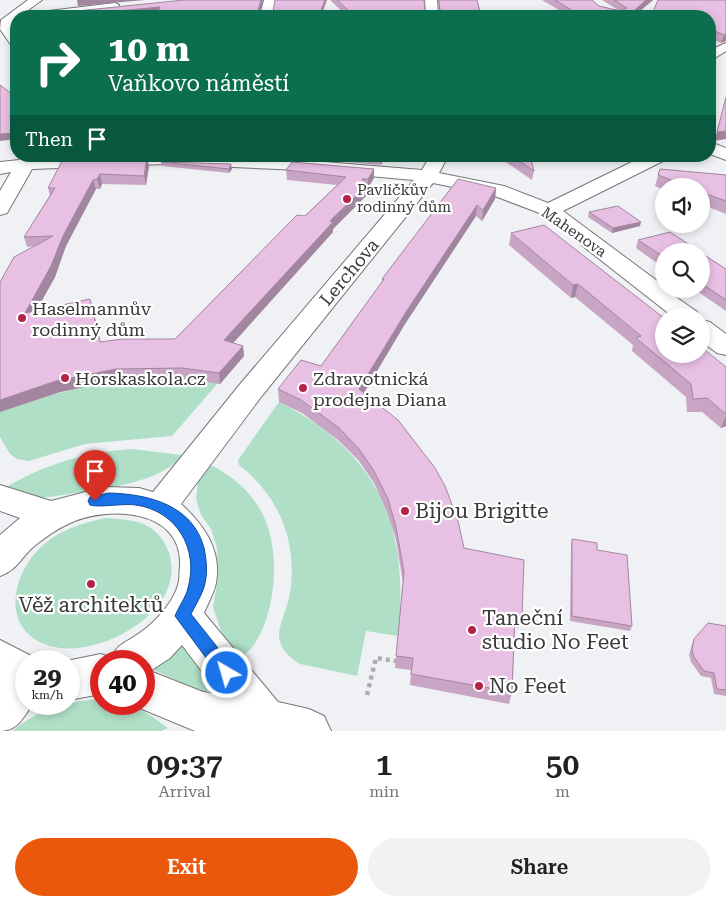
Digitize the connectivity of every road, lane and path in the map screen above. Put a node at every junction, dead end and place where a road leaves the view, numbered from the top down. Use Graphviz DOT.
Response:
graph roads {
  1 [pos="33,0"];
  2 [pos="130,6"];
  3 [pos="20,10"];
  4 [pos="94,10"];
  5 [pos="8,20"];
  6 [pos="10,34"];
  7 [pos="22,162"];
  8 [pos="28,162"];
  9 [pos="256,162"];
  10 [pos="647,162"];
  11 [pos="434,166"];
  12 [pos="0,168"];
  13 [pos="0,209"];
  14 [pos="549,210"];
  15 [pos="677,308"];
  16 [pos="710,335"];
  17 [pos="726,347"];
  18 [pos="0,498"];
  19 [pos="160,507"];
  20 [pos="52,515"];
  21 [pos="2,553"];
  22 [pos="183,616"];
  23 [pos="146,650"];
  24 [pos="0,658"];
  25 [pos="396,661"];
  26 [pos="15,669"];
  27 [pos="15,693"];
  28 [pos="155,693"];
  29 [pos="366,695"];
  30 [pos="0,713"];
  31 [pos="266,721"];
  32 [pos="309,731"];
  1 -- 3 [label="street"];
  2 -- 4 [label="street"];
  5 -- 6 [label="street"];
  7 -- 12 [label="street, Mahenova"];
  8 -- 13 [label="street"];
  9 -- 11 [label="street, Mahenova"];
  10 -- 14 [label="street"];
  11 -- 14 [label="street, Mahenova"];
  11 -- 19 [label="street, Lerchova"];
  14 -- 15 [label="street, Mahenova"];
  16 -- 17 [label="street"];
  18 -- 20 [label="street"];
  19 -- 20 [label="street"];
  19 -- 22 [label="street"];
  20 -- 21 [label="street"];
  22 -- 23 [label="street"];
  22 -- 31 [label="street"];
  24 -- 26 [label="street"];
  25 -- 29 [label="path"];
  27 -- 30 [label="street"];
  28 -- 31 [label="street"];
  31 -- 32 [label="street"];
}
